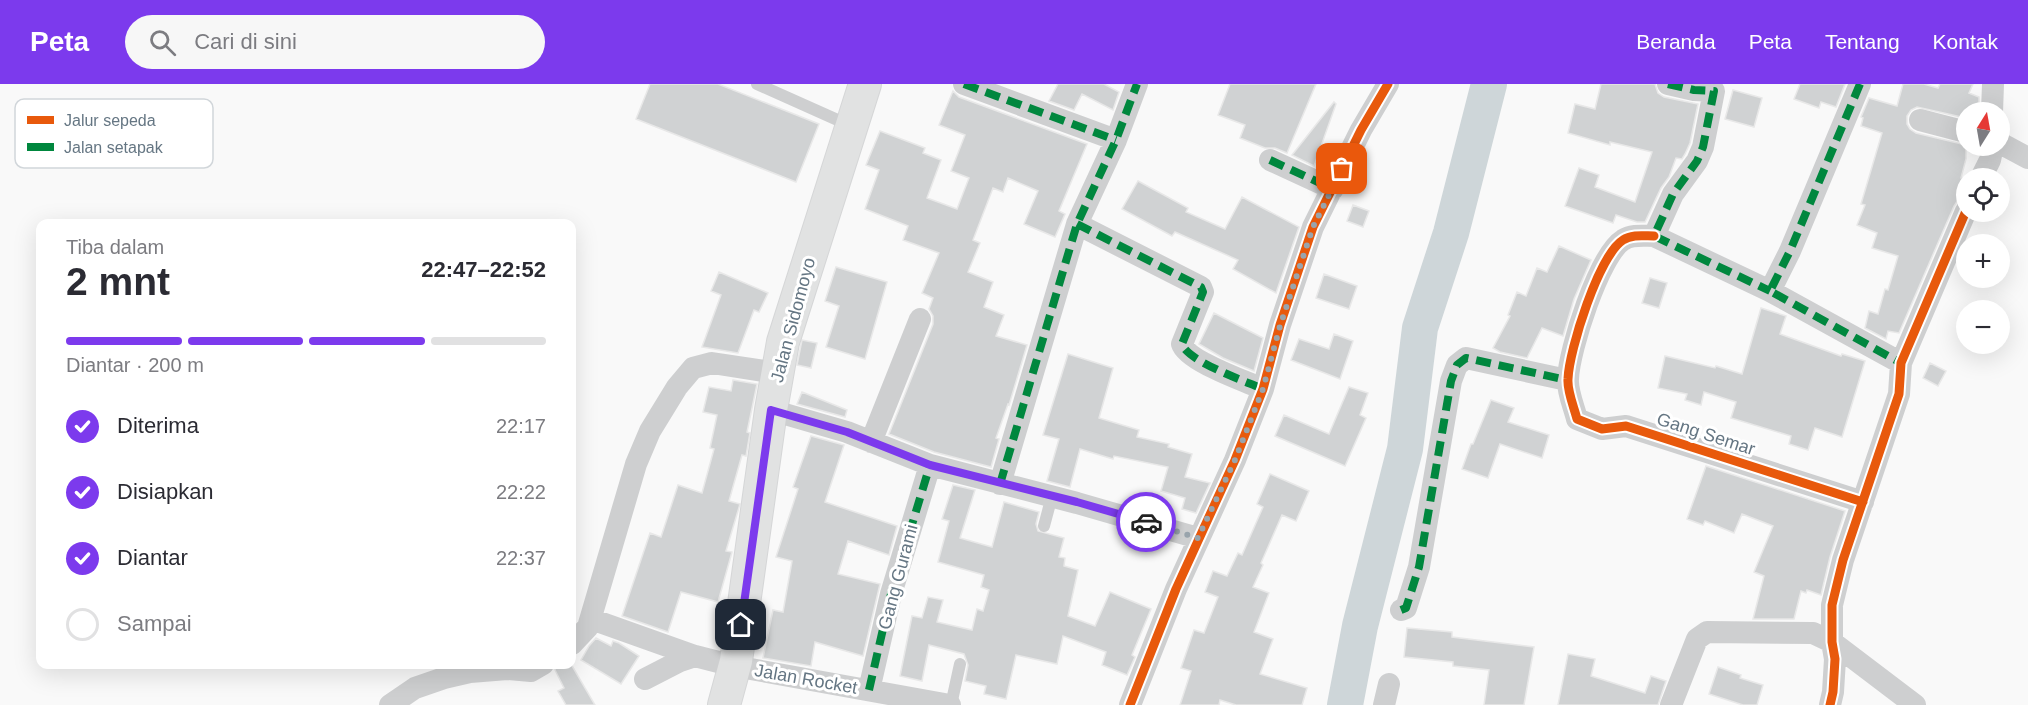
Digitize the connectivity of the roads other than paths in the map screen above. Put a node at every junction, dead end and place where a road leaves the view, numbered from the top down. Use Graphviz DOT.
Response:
graph roads {
  1 [pos="757,84"];
  2 [pos="865,84"];
  3 [pos="964,84"];
  4 [pos="1137,84"];
  5 [pos="1388,84"];
  6 [pos="1668,84"];
  7 [pos="1860,84"];
  8 [pos="1993,84"];
  9 [pos="1992,102"];
  10 [pos="1920,120"];
  11 [pos="851,126"];
  12 [pos="1956,129"];
  13 [pos="1116,140"];
  14 [pos="2010,148"];
  15 [pos="2028,158"];
  16 [pos="1270,160"];
  17 [pos="1333,189"];
  18 [pos="1961,222"];
  19 [pos="1077,224"];
  20 [pos="1654,236"];
  21 [pos="1770,291"];
  22 [pos="920,319"];
  23 [pos="1900,363"];
  24 [pos="777,373"];
  25 [pos="1567,380"];
  26 [pos="1263,389"];
  27 [pos="771,410"];
  28 [pos="871,442"];
  29 [pos="930,465"];
  30 [pos="1000,484"];
  31 [pos="1052,496"];
  32 [pos="1863,502"];
  33 [pos="1044,526"];
  34 [pos="1198,538"];
  35 [pos="1401,610"];
  36 [pos="591,619"];
  37 [pos="576,640"];
  38 [pos="1832,642"];
  39 [pos="695,656"];
  40 [pos="960,664"];
  41 [pos="734,666"];
  42 [pos="507,669"];
  43 [pos="507,669"];
  44 [pos="534,669"];
  45 [pos="645,679"];
  46 [pos="869,690"];
  47 [pos="390,705"];
  48 [pos="724,705"];
  49 [pos="950,705"];
  50 [pos="1130,705"];
  51 [pos="1671,705"];
  52 [pos="1830,705"];
  53 [pos="1915,705"];
  1 -- 11 [label="lane"];
  2 -- 11 [label="main road, Jalan Sidomoyo"];
  3 -- 13 [label="street"];
  4 -- 13 [label="street"];
  5 -- 17 [label="street"];
  6 -- 20 [label="street"];
  7 -- 21 [label="street"];
  8 -- 9 [label="street"];
  10 -- 12 [label="street"];
  11 -- 24 [label="main road, Jalan Sidomoyo"];
  13 -- 19 [label="street"];
  14 -- 15 [label="street"];
  16 -- 17 [label="street"];
  17 -- 26 [label="street"];
  18 -- 23 [label="street"];
  19 -- 26 [label="street"];
  19 -- 30 [label="street"];
  20 -- 21 [label="street"];
  20 -- 25 [label="street"];
  21 -- 23 [label="street"];
  22 -- 28 [label="street"];
  23 -- 32 [label="street"];
  24 -- 27 [label="main road, Jalan Sidomoyo"];
  24 -- 36 [label="street"];
  25 -- 32 [label="street, Gang Semar"];
  25 -- 35 [label="street"];
  26 -- 34 [label="street"];
  27 -- 28 [label="street"];
  27 -- 41 [label="main road, Jalan Sidomoyo"];
  28 -- 29 [label="street"];
  29 -- 30 [label="street"];
  29 -- 46 [label="street, Gang Gurami"];
  30 -- 31 [label="street"];
  31 -- 33 [label="lane"];
  31 -- 34 [label="street"];
  32 -- 38 [label="street"];
  34 -- 50 [label="street"];
  36 -- 37 [label="street"];
  36 -- 39 [label="street, Jalan Rocket"];
  38 -- 51 [label="street"];
  38 -- 52 [label="street"];
  38 -- 53 [label="street"];
  39 -- 41 [label="street, Jalan Rocket"];
  39 -- 45 [label="street"];
  40 -- 49 [label="lane"];
  41 -- 46 [label="street, Jalan Rocket"];
  41 -- 48 [label="main road, Jalan Sidomoyo"];
  42 -- 47 [label="street"];
  43 -- 44 [label="street"];
  46 -- 49 [label="street, Jalan Rocket"];
}
